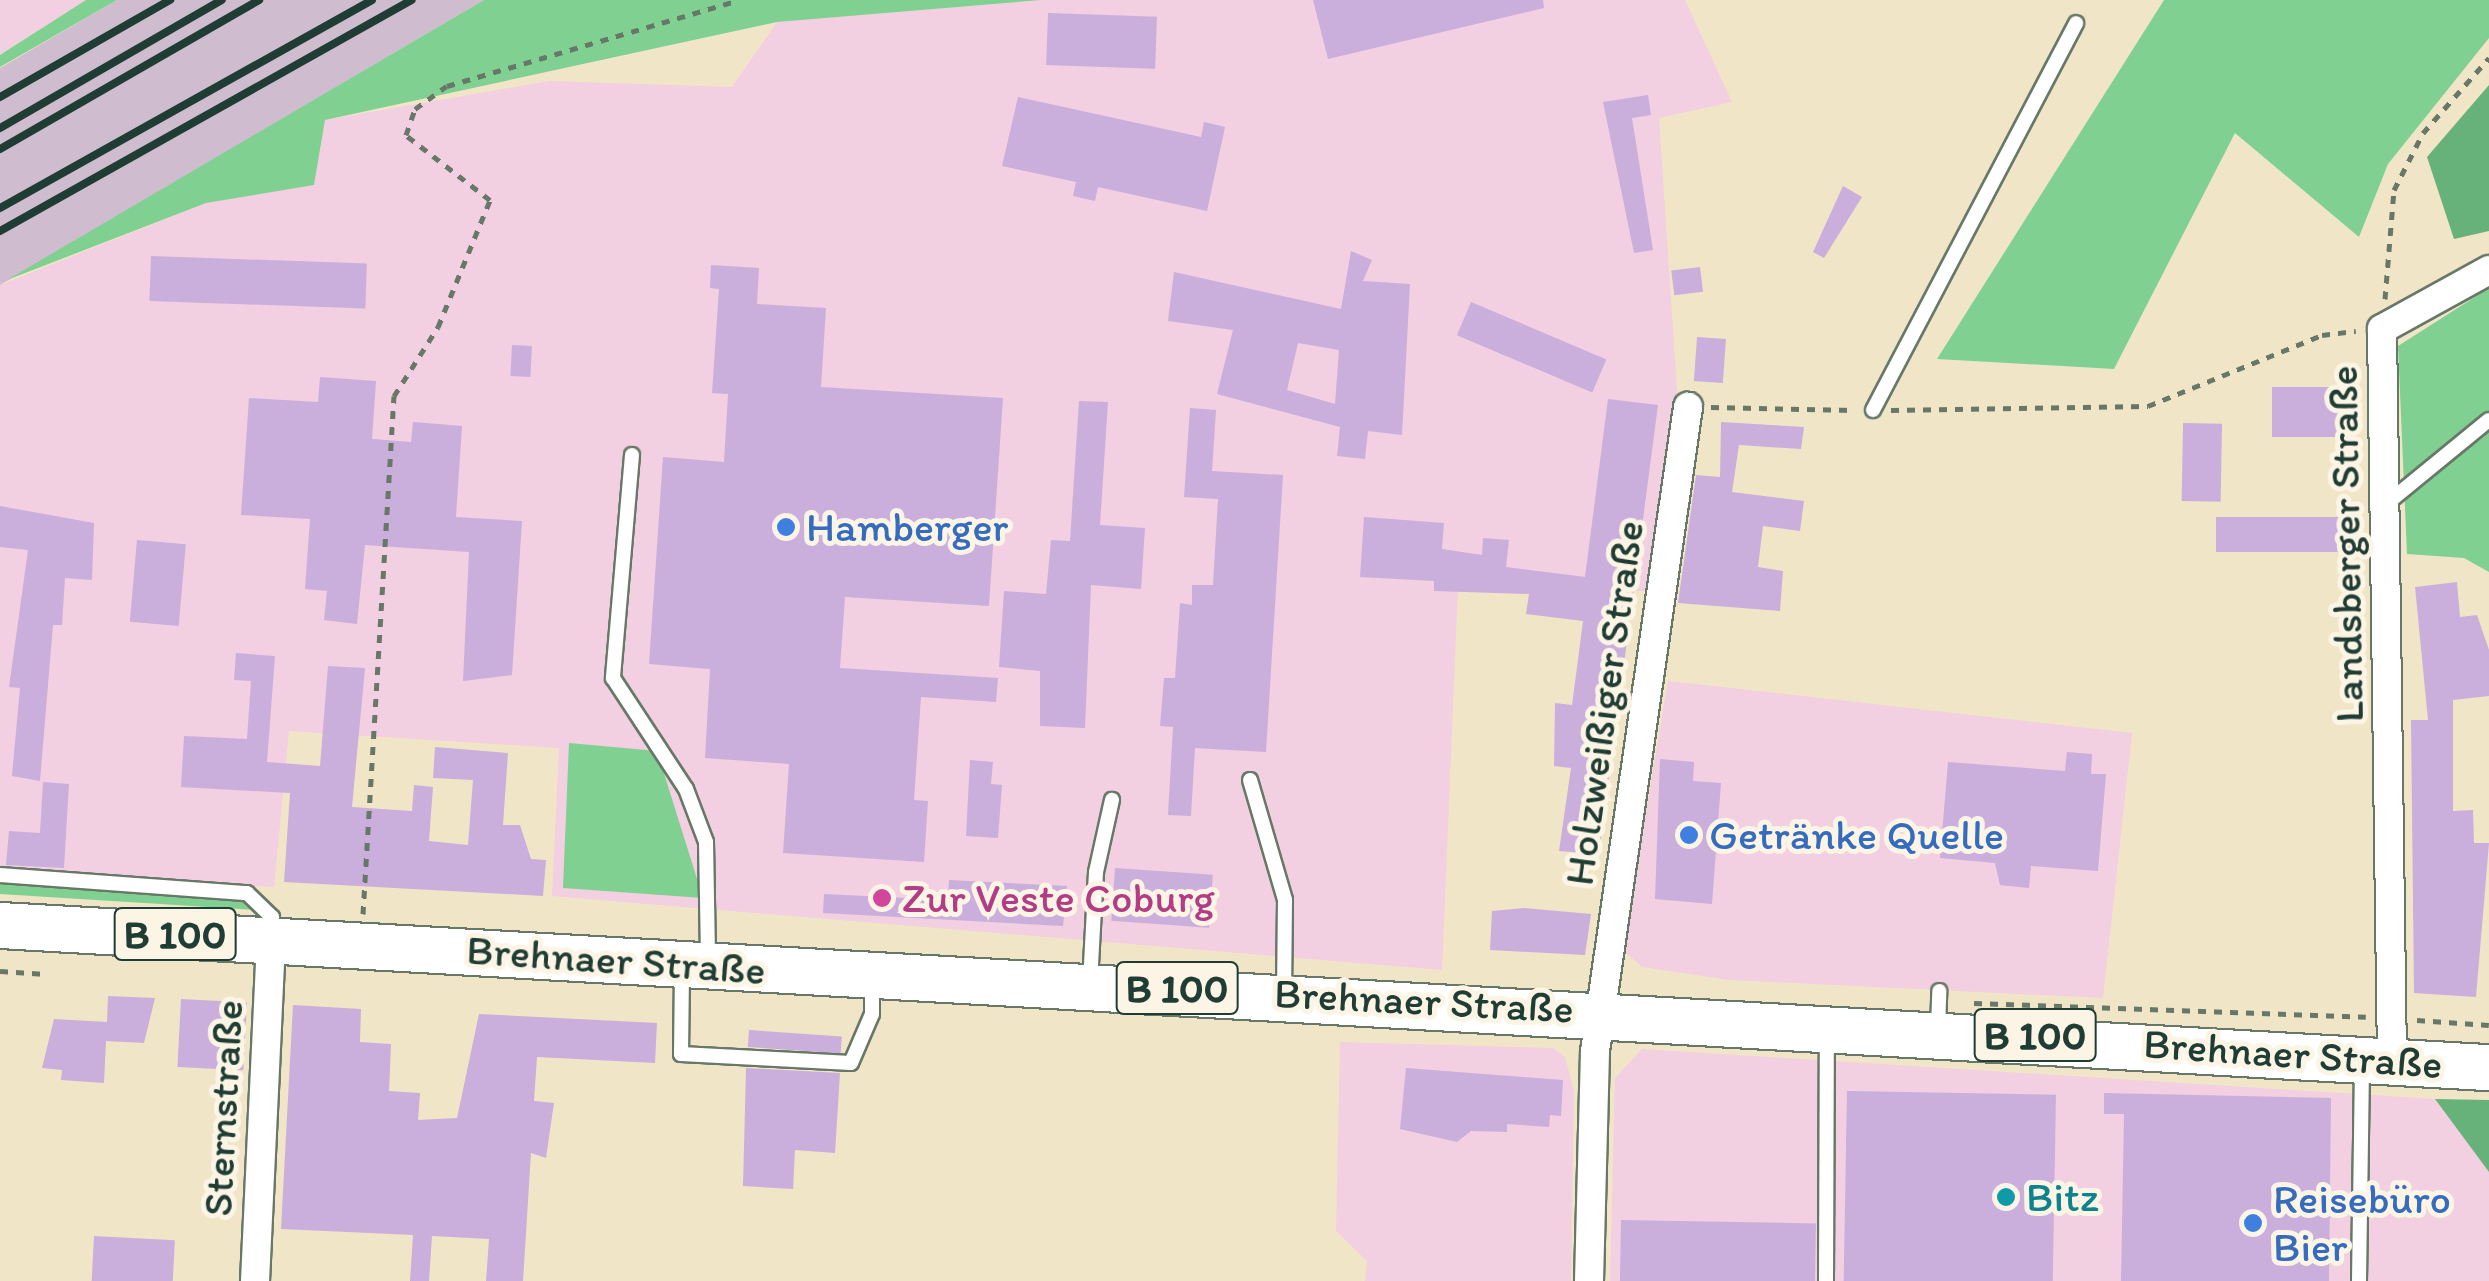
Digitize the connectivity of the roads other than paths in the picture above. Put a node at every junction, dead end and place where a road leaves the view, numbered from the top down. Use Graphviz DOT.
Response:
graph roads {
  1 [pos="2076,23"];
  2 [pos="2489,270"];
  3 [pos="1688,407"];
  4 [pos="1873,410"];
  5 [pos="2489,420"];
  6 [pos="632,454"];
  7 [pos="2385,506"];
  8 [pos="1250,780"];
  9 [pos="1112,800"];
  10 [pos="0,875"];
  11 [pos="0,925"];
  12 [pos="272,939"];
  13 [pos="695,967"];
  14 [pos="872,975"];
  15 [pos="1090,984"];
  16 [pos="1284,994"];
  17 [pos="1602,1011"];
  18 [pos="1828,1024"];
  19 [pos="2383,1046"];
  20 [pos="2489,1066"];
  21 [pos="254,1281"];
  22 [pos="1589,1281"];
  23 [pos="1826,1281"];
  24 [pos="2359,1281"];
  1 -- 4 [label="lane"];
  2 -- 7 [label="street, Landsberger Straße"];
  3 -- 17 [label="street, Holzweißiger Straße"];
  5 -- 7 [label="lane"];
  6 -- 13 [label="lane"];
  7 -- 19 [label="street, Landsberger Straße"];
  8 -- 16 [label="lane"];
  9 -- 15 [label="lane"];
  10 -- 12 [label="lane"];
  11 -- 12 [label="main road, Brehnaer Straße / B 100"];
  12 -- 13 [label="main road, Brehnaer Straße / B 100"];
  12 -- 21 [label="street, Sternstraße"];
  13 -- 14 [label="main road, Brehnaer Straße / B 100"];
  13 -- 14 [label="lane"];
  14 -- 15 [label="main road, Brehnaer Straße / B 100"];
  15 -- 16 [label="main road, Brehnaer Straße / B 100"];
  16 -- 17 [label="main road, Brehnaer Straße / B 100"];
  17 -- 18 [label="main road, Brehnaer Straße / B 100"];
  17 -- 22 [label="street, Holzweißiger Straße"];
  18 -- 19 [label="main road, Brehnaer Straße / B 100"];
  18 -- 23 [label="lane"];
  19 -- 20 [label="main road, Brehnaer Straße / B 100"];
  19 -- 24 [label="lane"];
}
